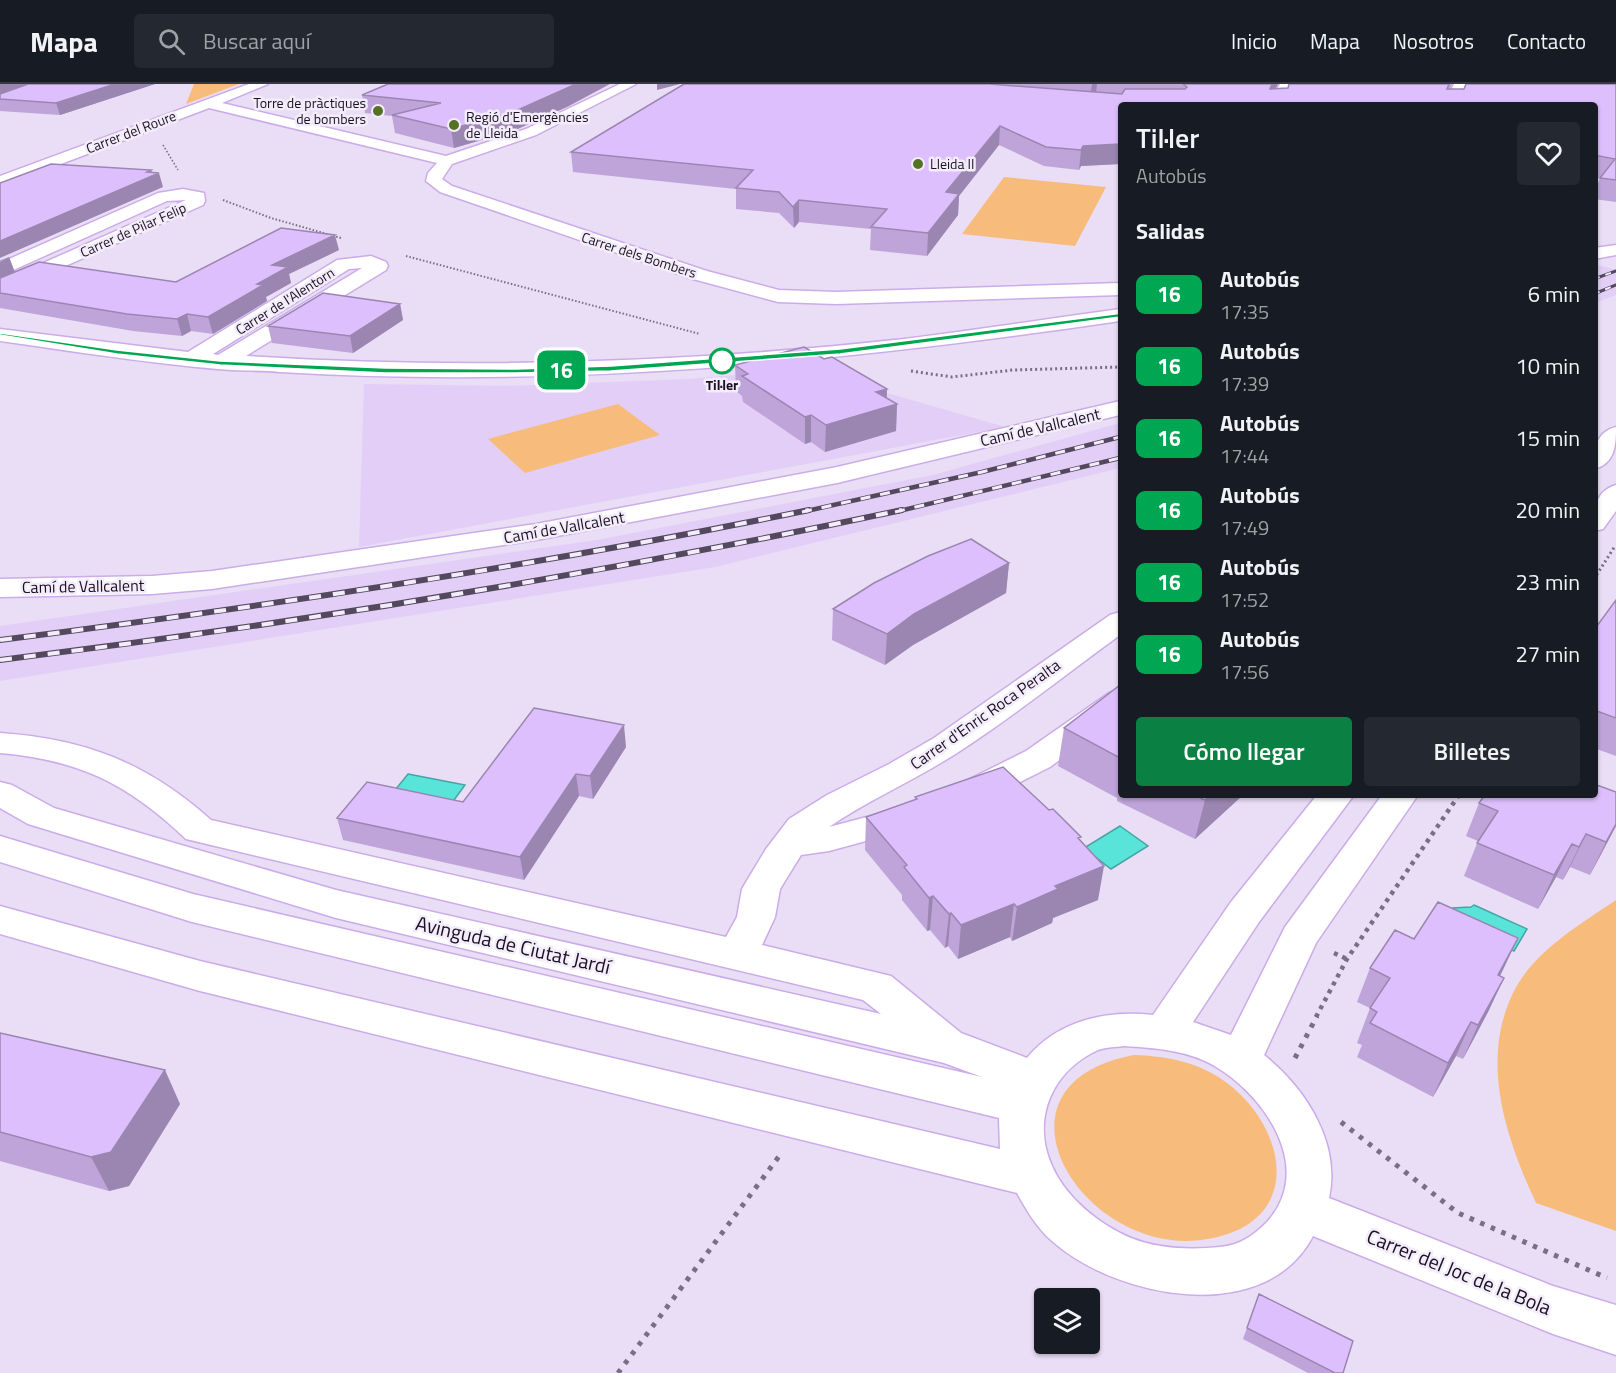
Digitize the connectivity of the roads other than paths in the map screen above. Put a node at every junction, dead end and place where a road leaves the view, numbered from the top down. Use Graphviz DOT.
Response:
graph roads {
  1 [pos="261,84"];
  2 [pos="630,84"];
  3 [pos="649,84"];
  4 [pos="1286,84"];
  5 [pos="1460,84"];
  6 [pos="1277,102"];
  7 [pos="1452,102"];
  8 [pos="208,104"];
  9 [pos="512,158"];
  10 [pos="447,161"];
  11 [pos="0,182"];
  12 [pos="475,185"];
  13 [pos="1616,250"];
  14 [pos="1598,253"];
  15 [pos="670,265"];
  16 [pos="642,267"];
  17 [pos="0,270"];
  18 [pos="1118,281"];
  19 [pos="0,289"];
  20 [pos="1118,289"];
  21 [pos="1118,315"];
  22 [pos="0,335"];
  23 [pos="189,360"];
  24 [pos="220,363"];
  25 [pos="1118,408"];
  26 [pos="1616,435"];
  27 [pos="1598,457"];
  28 [pos="1616,493"];
  29 [pos="1598,518"];
  30 [pos="0,588"];
  31 [pos="1118,622"];
  32 [pos="1118,701"];
  33 [pos="0,743"];
  34 [pos="0,793"];
  35 [pos="1334,798"];
  36 [pos="1398,798"];
  37 [pos="790,844"];
  38 [pos="0,849"];
  39 [pos="0,920"];
  40 [pos="737,956"];
  41 [pos="1165,1031"];
  42 [pos="950,1047"];
  43 [pos="1240,1061"];
  44 [pos="1027,1091"];
  45 [pos="1030,1176"];
  46 [pos="1304,1210"];
  47 [pos="1616,1330"];
  1 -- 8 [label="street, Carrer del Roure"];
  2 -- 10 [label="street"];
  3 -- 9 [label="street"];
  4 -- 6 [label="street"];
  5 -- 7 [label="street"];
  8 -- 10 [label="street"];
  8 -- 11 [label="street, Carrer del Roure"];
  10 -- 15 [label="street, Carrer dels Bombers"];
  12 -- 18 [label="street"];
  13 -- 14 [label="street"];
  15 -- 16 [label="street"];
  15 -- 20 [label="street, Carrer dels Bombers"];
  17 -- 19 [label="street, Carrer de Pilar Felip"];
  21 -- 24 [label="street"];
  22 -- 23 [label="street"];
  23 -- 24 [label="street"];
  23 -- 24 [label="street, Carrer de l'Alentorn"];
  25 -- 30 [label="street, Camí de Vallcalent"];
  26 -- 27 [label="street"];
  28 -- 29 [label="street"];
  31 -- 37 [label="street, Carrer d'Enric Roca Peralta"];
  32 -- 37 [label="street"];
  33 -- 40 [label="street"];
  34 -- 42 [label="street, Avinguda de Ciutat Jardí"];
  35 -- 41 [label="street"];
  36 -- 43 [label="street"];
  37 -- 40 [label="street, Carrer d'Enric Roca Peralta"];
  38 -- 44 [label="street"];
  39 -- 45 [label="street"];
  40 -- 42 [label="street"];
  41 -- 43 [label="street"];
  41 -- 44 [label="street"];
  42 -- 44 [label="street, Avinguda de Ciutat Jardí"];
  43 -- 46 [label="street"];
  44 -- 45 [label="street"];
  45 -- 46 [label="street"];
  46 -- 47 [label="street, Carrer del Joc de la Bola"];
}
